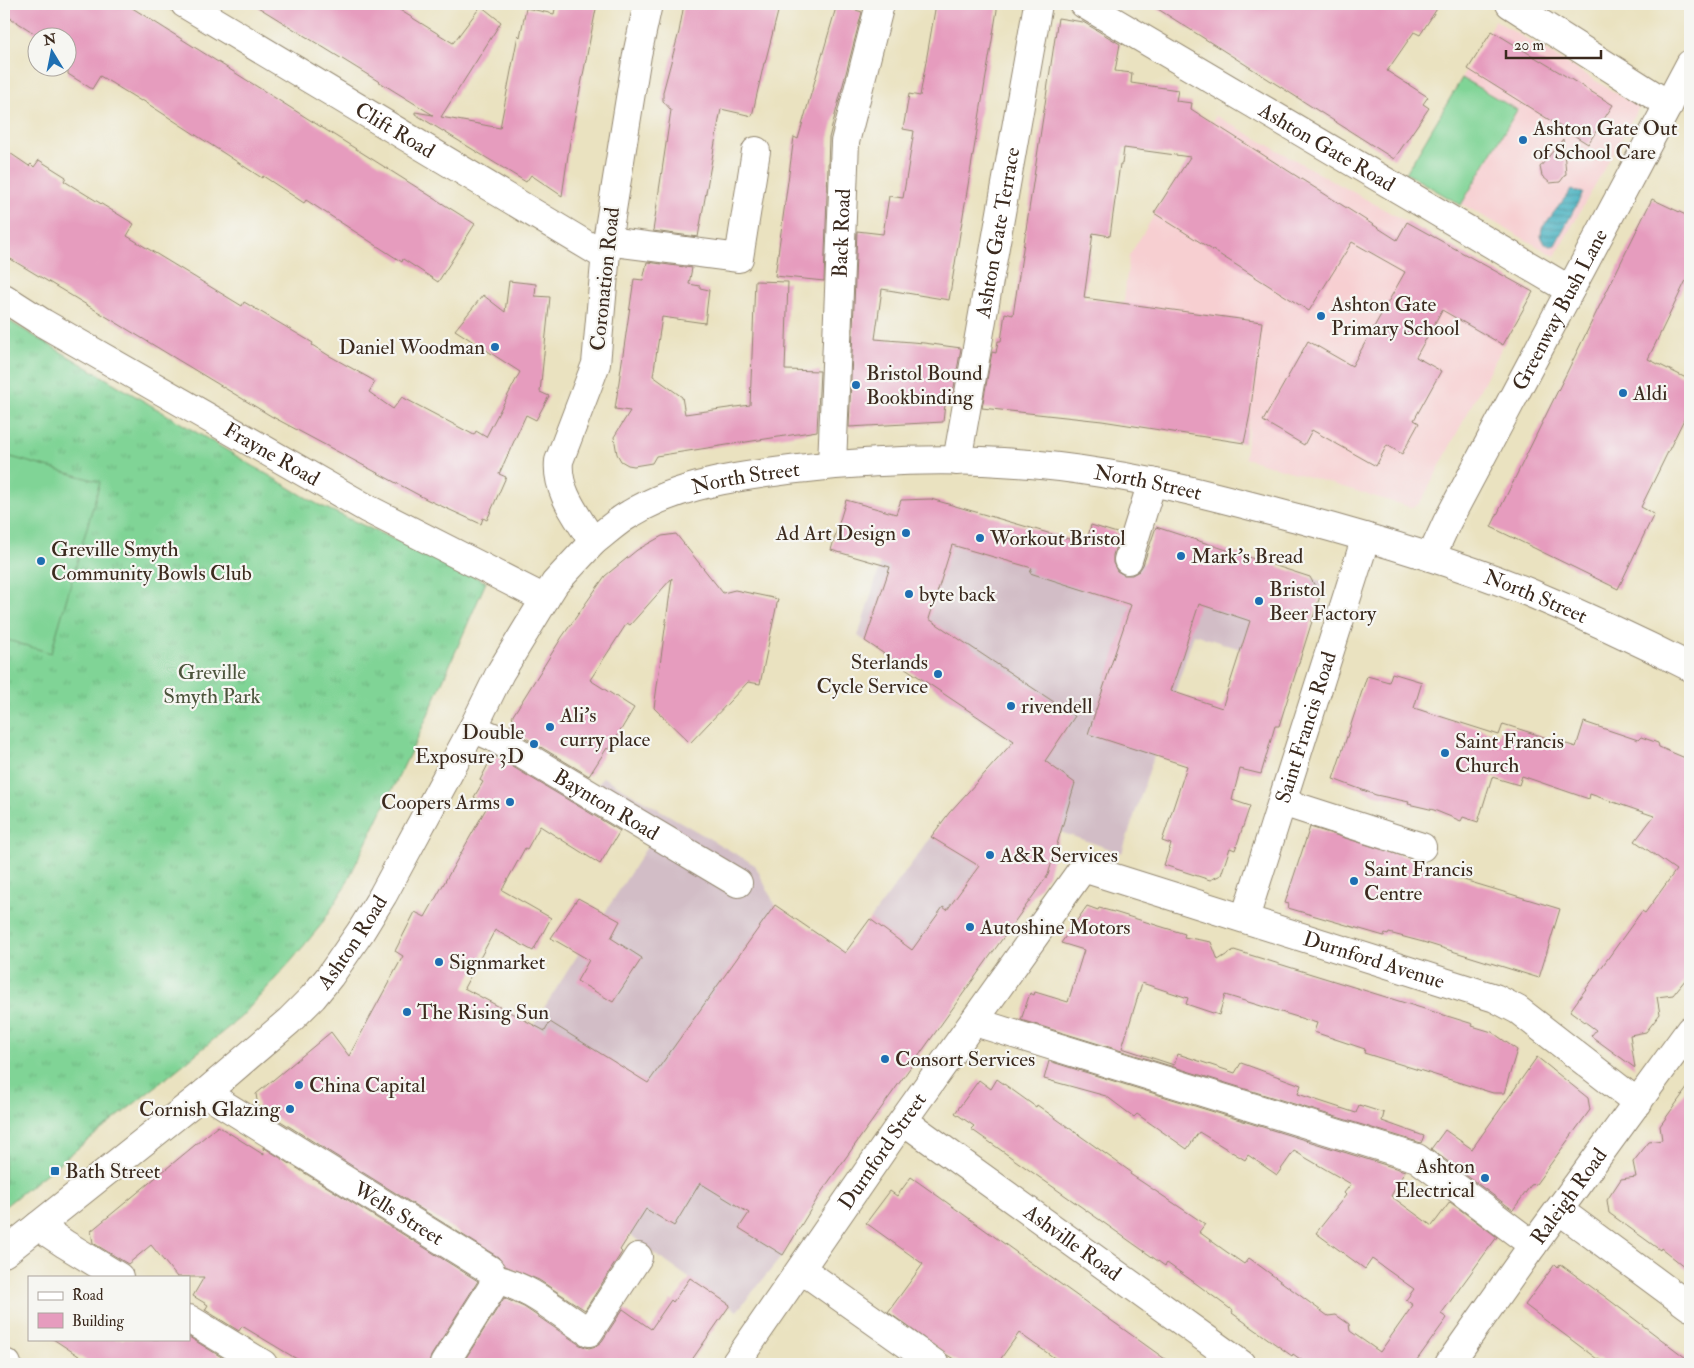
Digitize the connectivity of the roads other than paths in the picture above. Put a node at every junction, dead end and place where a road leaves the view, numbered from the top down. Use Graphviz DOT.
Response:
graph roads {
  1 [pos="185,4"];
  2 [pos="648,4"];
  3 [pos="880,4"];
  4 [pos="1038,4"];
  5 [pos="1084,4"];
  6 [pos="1510,4"];
  7 [pos="1690,64"];
  8 [pos="1669,105"];
  9 [pos="756,151"];
  10 [pos="606,248"];
  11 [pos="1570,290"];
  12 [pos="4,298"];
  13 [pos="957,461"];
  14 [pos="832,465"];
  15 [pos="1152,482"];
  16 [pos="1366,537"];
  17 [pos="593,542"];
  18 [pos="1431,557"];
  19 [pos="1128,560"];
  20 [pos="545,599"];
  21 [pos="1690,667"];
  22 [pos="473,728"];
  23 [pos="1282,802"];
  24 [pos="1422,847"];
  25 [pos="1083,868"];
  26 [pos="738,883"];
  27 [pos="1245,918"];
  28 [pos="974,1022"];
  29 [pos="1690,1030"];
  30 [pos="205,1093"];
  31 [pos="1638,1103"];
  32 [pos="904,1121"];
  33 [pos="1559,1210"];
  34 [pos="38,1226"];
  35 [pos="1533,1246"];
  36 [pos="4,1253"];
  37 [pos="638,1256"];
  38 [pos="801,1269"];
  39 [pos="116,1276"];
  40 [pos="494,1279"];
  41 [pos="1690,1307"];
  42 [pos="190,1320"];
  43 [pos="1452,1363"];
  44 [pos="263,1364"];
  45 [pos="444,1364"];
  46 [pos="735,1364"];
  47 [pos="934,1364"];
  48 [pos="1241,1364"];
  1 -- 10 [label="street, Clift Road"];
  2 -- 10 [label="street, Coronation Road"];
  3 -- 14 [label="street, Back Road"];
  4 -- 13 [label="street, Ashton Gate Terrace"];
  5 -- 11 [label="street, Ashton Gate Road"];
  6 -- 8 [label="street"];
  7 -- 8 [label="street, Greenway Bush Lane"];
  8 -- 11 [label="street, Greenway Bush Lane"];
  9 -- 10 [label="street"];
  10 -- 17 [label="street, Coronation Road"];
  11 -- 18 [label="street, Greenway Bush Lane"];
  12 -- 20 [label="street, Frayne Road"];
  13 -- 14 [label="street, North Street"];
  13 -- 15 [label="street, North Street"];
  14 -- 17 [label="street, North Street"];
  15 -- 16 [label="street, North Street"];
  15 -- 19 [label="street"];
  16 -- 18 [label="street, North Street"];
  16 -- 23 [label="street, Saint Francis Road"];
  17 -- 20 [label="street, Ashton Road"];
  18 -- 21 [label="street, North Street"];
  20 -- 22 [label="street, Ashton Road"];
  22 -- 26 [label="street, Baynton Road"];
  22 -- 30 [label="street, Ashton Road"];
  23 -- 24 [label="street"];
  23 -- 27 [label="street, Saint Francis Road"];
  25 -- 27 [label="street, Durnford Avenue"];
  25 -- 28 [label="street, Durnford Street"];
  27 -- 31 [label="street, Durnford Avenue"];
  28 -- 32 [label="street, Durnford Street"];
  28 -- 35 [label="street"];
  29 -- 31 [label="street, Raleigh Road"];
  30 -- 34 [label="street, Ashton Road"];
  30 -- 40 [label="street, Wells Street"];
  31 -- 33 [label="street, Raleigh Road"];
  32 -- 38 [label="street, Durnford Street"];
  32 -- 48 [label="street, Ashville Road"];
  33 -- 35 [label="street, Raleigh Road"];
  33 -- 41 [label="street"];
  34 -- 36 [label="street, Ashton Road"];
  34 -- 39 [label="street"];
  35 -- 43 [label="street, Raleigh Road"];
  37 -- 40 [label="street, Wells Street"];
  38 -- 46 [label="street, Durnford Street"];
  38 -- 47 [label="street"];
  40 -- 45 [label="street"];
  42 -- 44 [label="street"];
}
